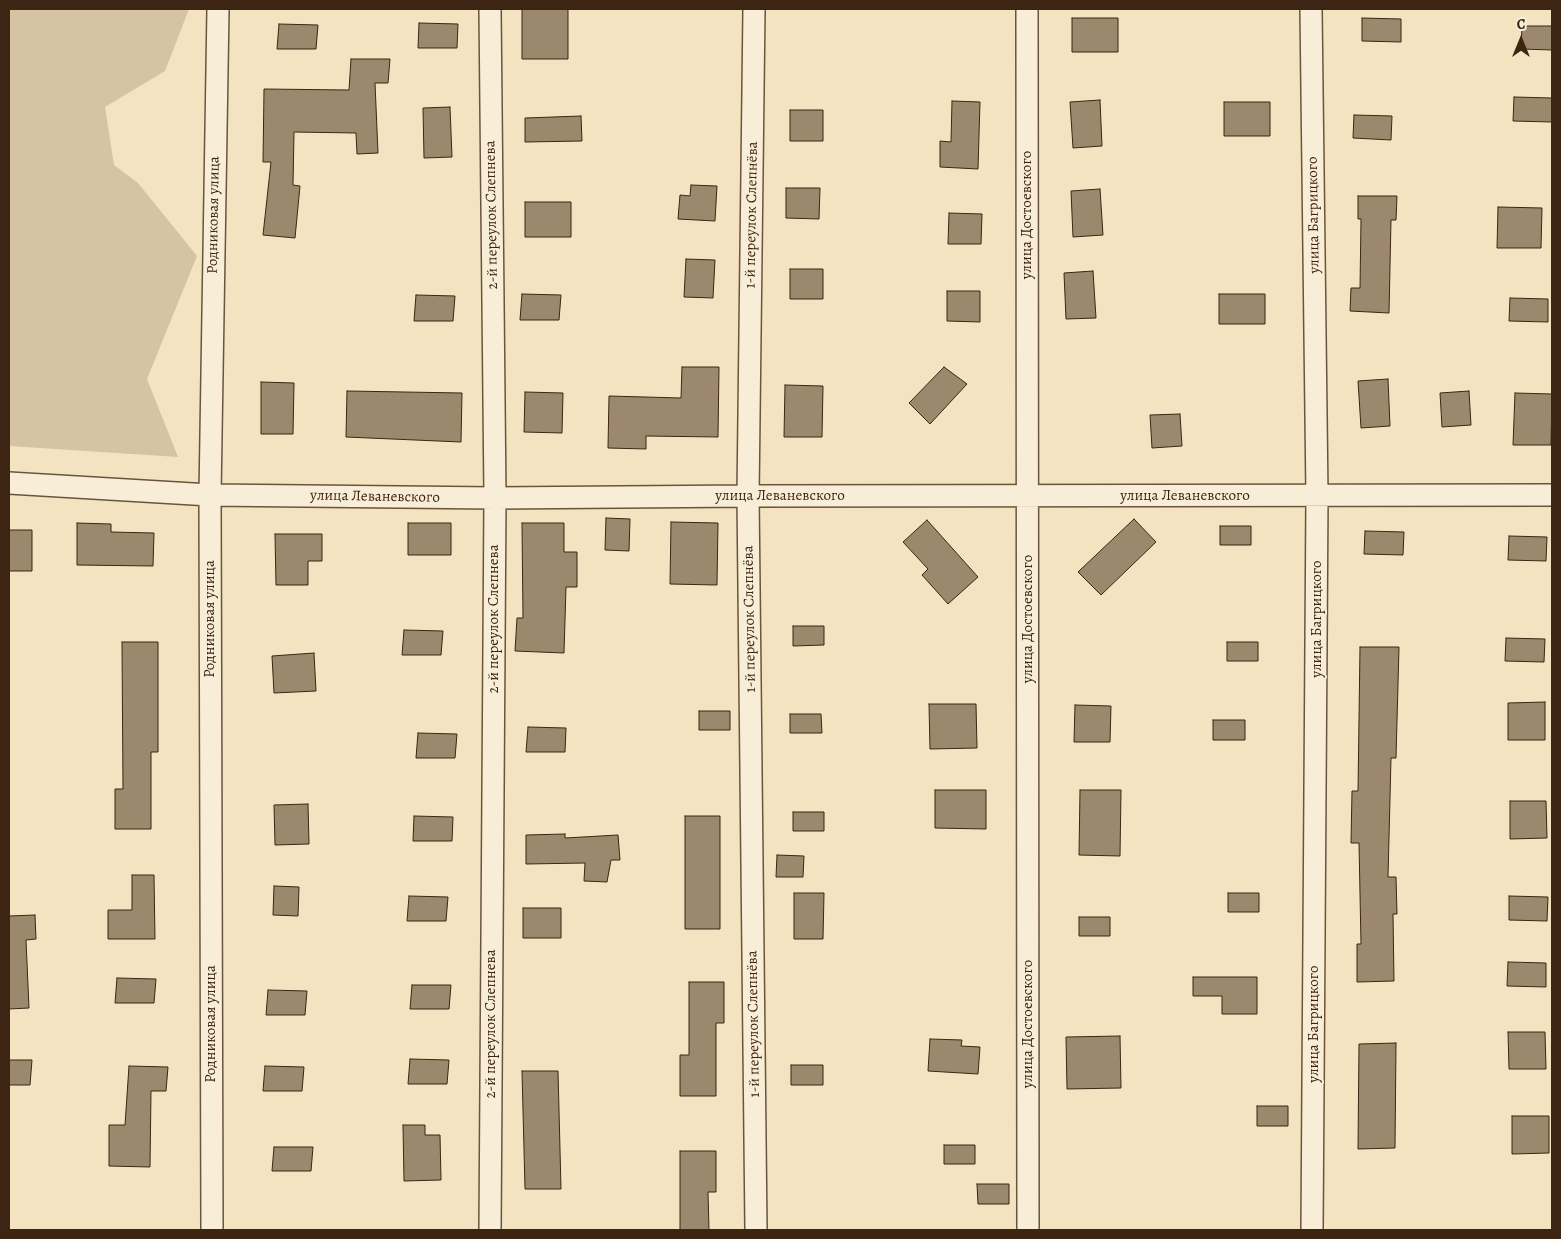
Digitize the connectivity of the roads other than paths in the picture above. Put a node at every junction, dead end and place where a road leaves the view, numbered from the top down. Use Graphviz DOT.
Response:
graph roads {
  1 [pos="218,9"];
  2 [pos="490,9"];
  3 [pos="754,9"];
  4 [pos="1027,9"];
  5 [pos="1311,9"];
  6 [pos="9,483"];
  7 [pos="210,495"];
  8 [pos="1028,495"];
  9 [pos="1552,495"];
  10 [pos="748,496"];
  11 [pos="1317,496"];
  12 [pos="495,498"];
  13 [pos="212,1230"];
  14 [pos="490,1230"];
  15 [pos="756,1230"];
  16 [pos="1028,1230"];
  17 [pos="1312,1230"];
  1 -- 7 [label="street, Родниковая улица"];
  2 -- 12 [label="street, 2-й переулок Слепнева"];
  3 -- 10 [label="street, 1-й переулок Слепнёва"];
  4 -- 8 [label="street, улица Достоевского"];
  5 -- 11 [label="street, улица Багрицкого"];
  6 -- 7 [label="street, улица Леваневского"];
  7 -- 12 [label="street, улица Леваневского"];
  7 -- 13 [label="street, Родниковая улица"];
  8 -- 10 [label="street, улица Леваневского"];
  8 -- 11 [label="street, улица Леваневского"];
  8 -- 16 [label="street, улица Достоевского"];
  9 -- 11 [label="street, улица Леваневского"];
  10 -- 12 [label="street, улица Леваневского"];
  10 -- 15 [label="street, 1-й переулок Слепнёва"];
  11 -- 17 [label="street, улица Багрицкого"];
  12 -- 14 [label="street, 2-й переулок Слепнева"];
}
